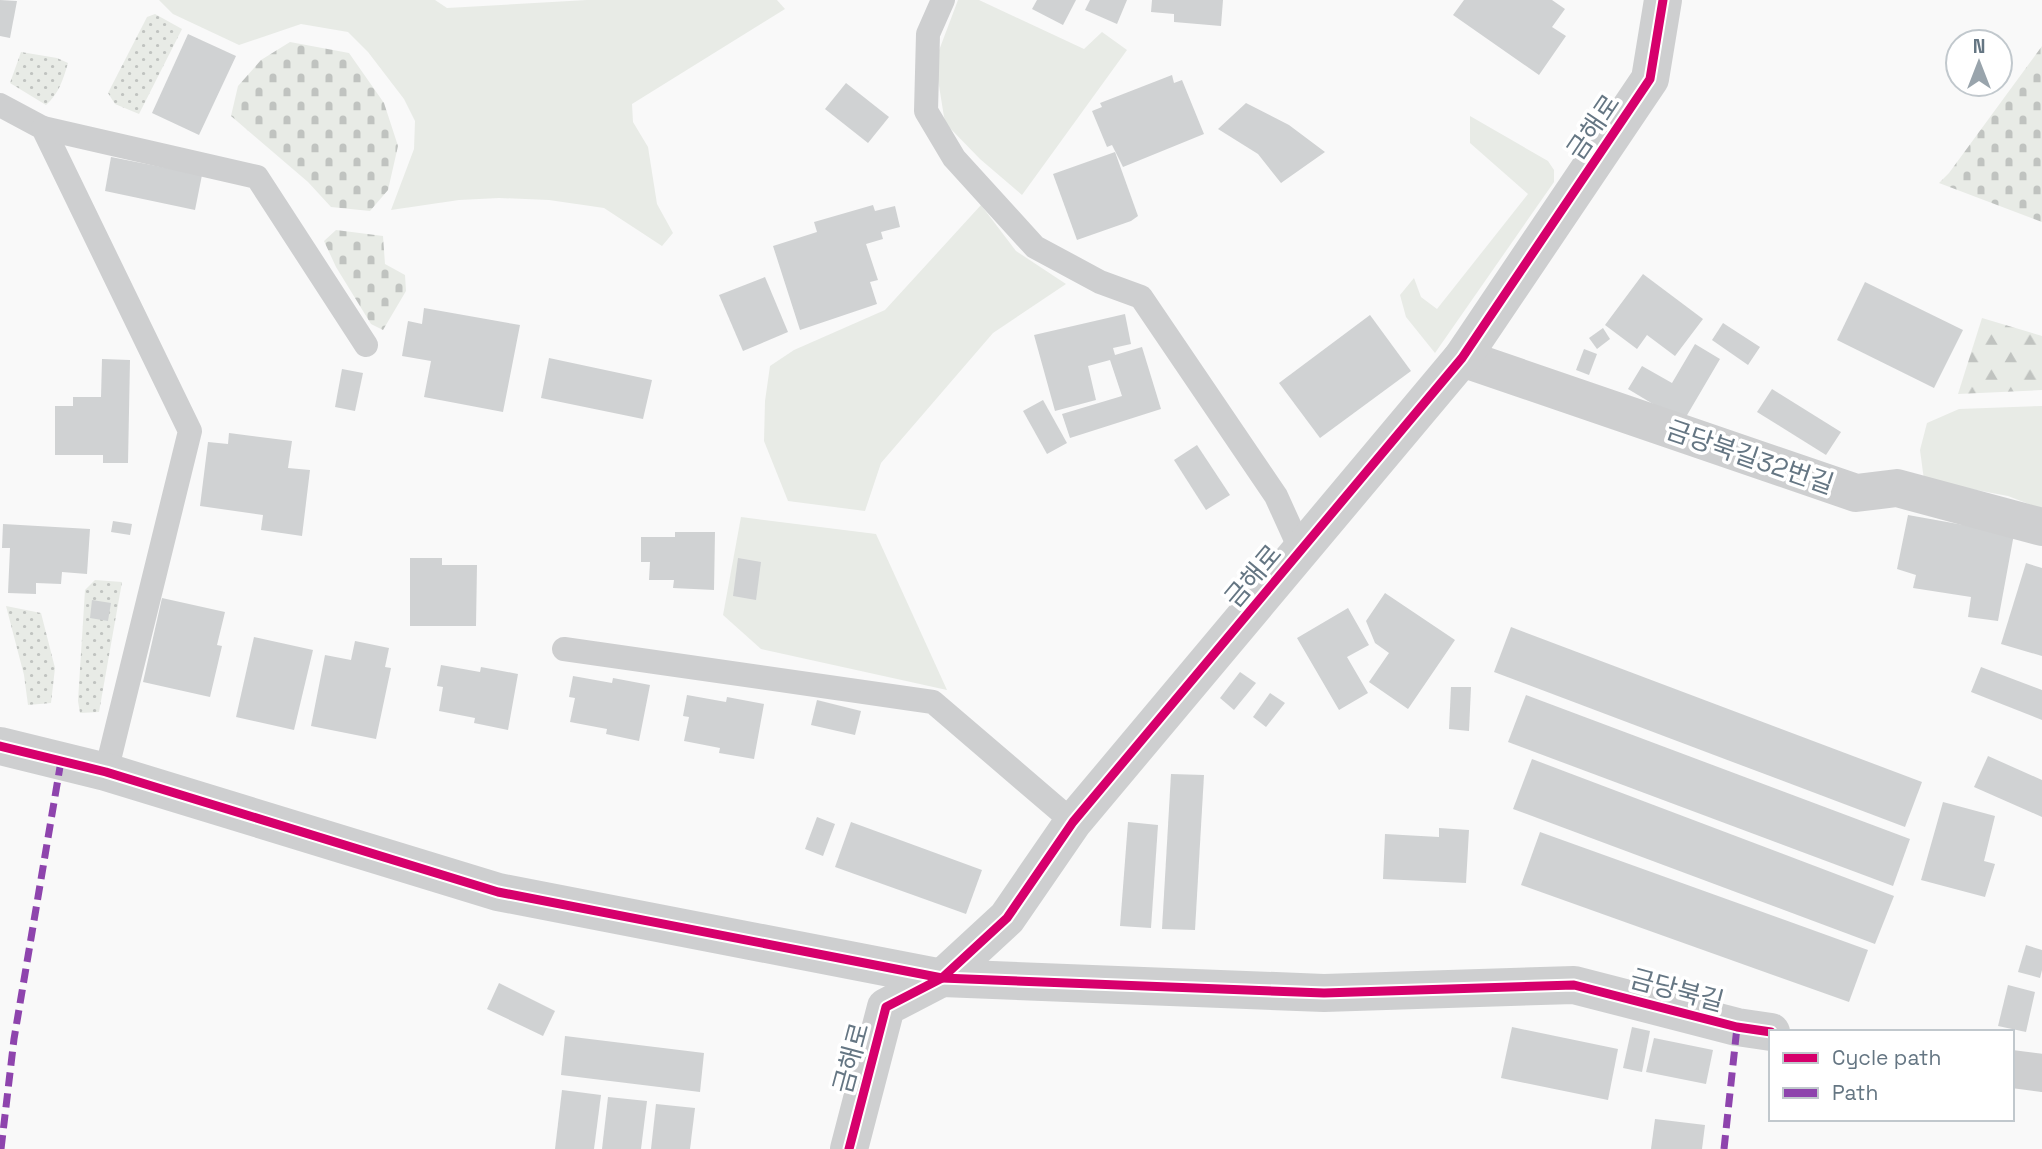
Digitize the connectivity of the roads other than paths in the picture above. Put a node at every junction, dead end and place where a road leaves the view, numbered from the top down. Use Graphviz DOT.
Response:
graph roads {
  1 [pos="943,0"];
  2 [pos="1662,0"];
  3 [pos="0,105"];
  4 [pos="43,128"];
  5 [pos="366,345"];
  6 [pos="1462,358"];
  7 [pos="2042,527"];
  8 [pos="1301,551"];
  9 [pos="564,649"];
  10 [pos="0,746"];
  11 [pos="106,772"];
  12 [pos="1073,822"];
  13 [pos="942,978"];
  14 [pos="1769,1032"];
  15 [pos="2014,1069"];
  16 [pos="2042,1073"];
  17 [pos="849,1149"];
  1 -- 8 [label="lane"];
  2 -- 6 [label="street, 금해로"];
  3 -- 4 [label="lane"];
  4 -- 5 [label="lane"];
  4 -- 11 [label="lane"];
  6 -- 7 [label="street, 금당북길32번길"];
  6 -- 8 [label="street, 금해로"];
  8 -- 12 [label="street, 금해로"];
  9 -- 12 [label="lane"];
  10 -- 11 [label="street, 금당북길"];
  11 -- 13 [label="street, 금당북길"];
  12 -- 13 [label="street, 금해로"];
  13 -- 14 [label="street, 금당북길"];
  13 -- 17 [label="street, 금해로"];
  15 -- 16 [label="street"];
}
